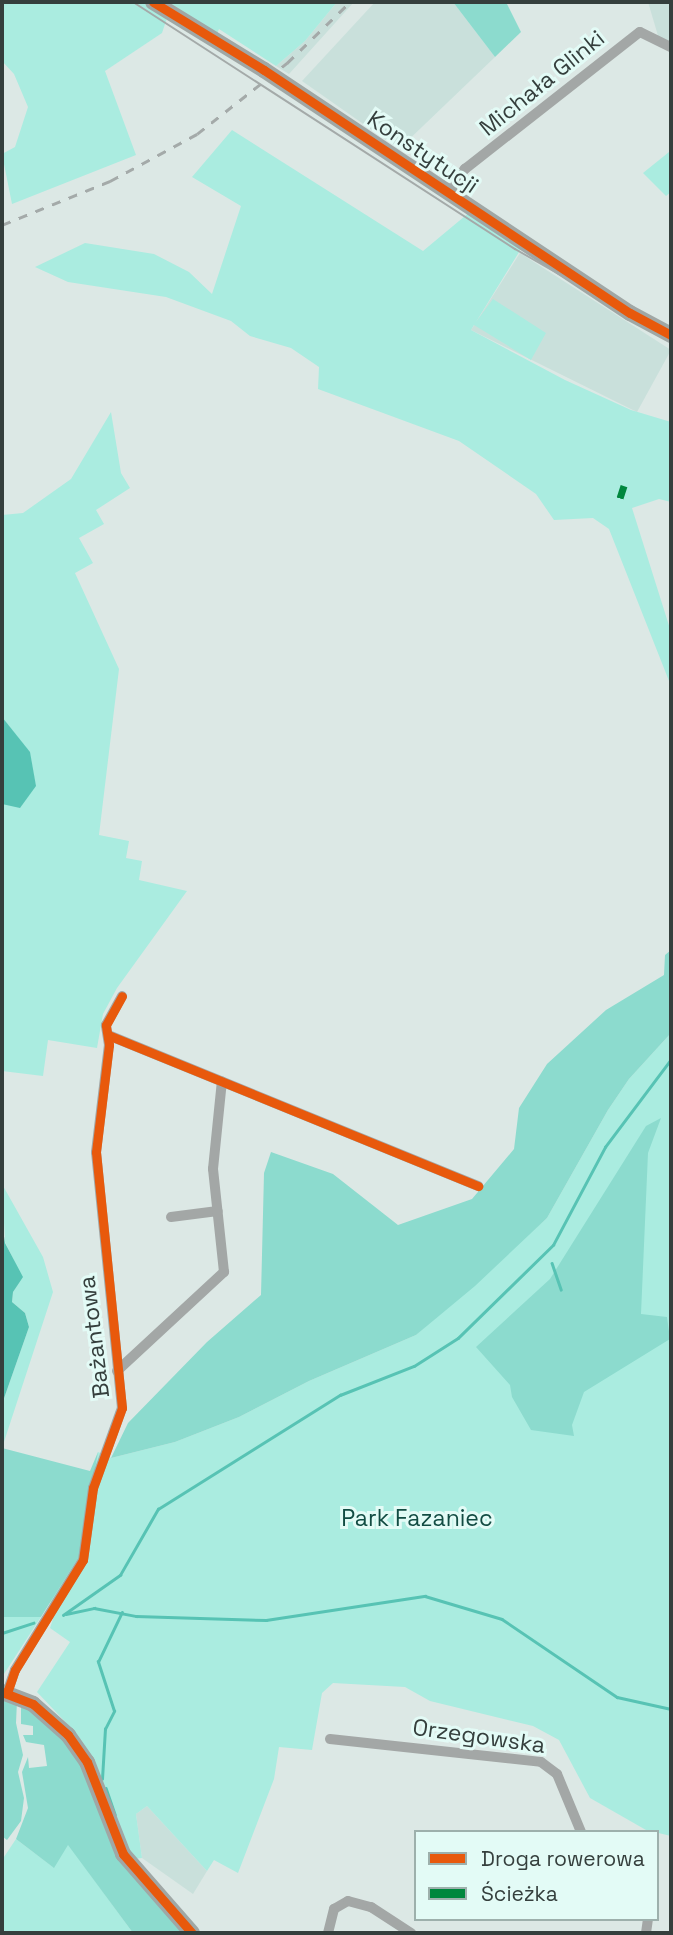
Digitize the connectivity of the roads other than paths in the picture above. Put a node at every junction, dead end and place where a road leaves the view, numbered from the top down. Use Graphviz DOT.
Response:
graph roads {
  1 [pos="153,2"];
  2 [pos="671,47"];
  3 [pos="448,192"];
  4 [pos="671,335"];
  5 [pos="122,996"];
  6 [pos="108,1035"];
  7 [pos="222,1081"];
  8 [pos="478,1186"];
  9 [pos="218,1211"];
  10 [pos="171,1217"];
  11 [pos="117,1371"];
  12 [pos="4,1693"];
  13 [pos="330,1739"];
  14 [pos="580,1830"];
  15 [pos="192,1933"];
  16 [pos="328,1933"];
  17 [pos="411,1933"];
  1 -- 3 [label="street, Konstytucji"];
  2 -- 3 [label="street, Michała Glinki"];
  3 -- 4 [label="street, Konstytucji"];
  5 -- 6 [label="street, Bażantowa"];
  6 -- 7 [label="street"];
  6 -- 11 [label="street, Bażantowa"];
  7 -- 8 [label="street"];
  7 -- 9 [label="street, Bażantowa"];
  9 -- 10 [label="street"];
  9 -- 11 [label="street, Bażantowa"];
  11 -- 12 [label="street, Bażantowa"];
  12 -- 15 [label="street"];
  13 -- 14 [label="street, Orzegowska"];
  16 -- 17 [label="street"];
}
